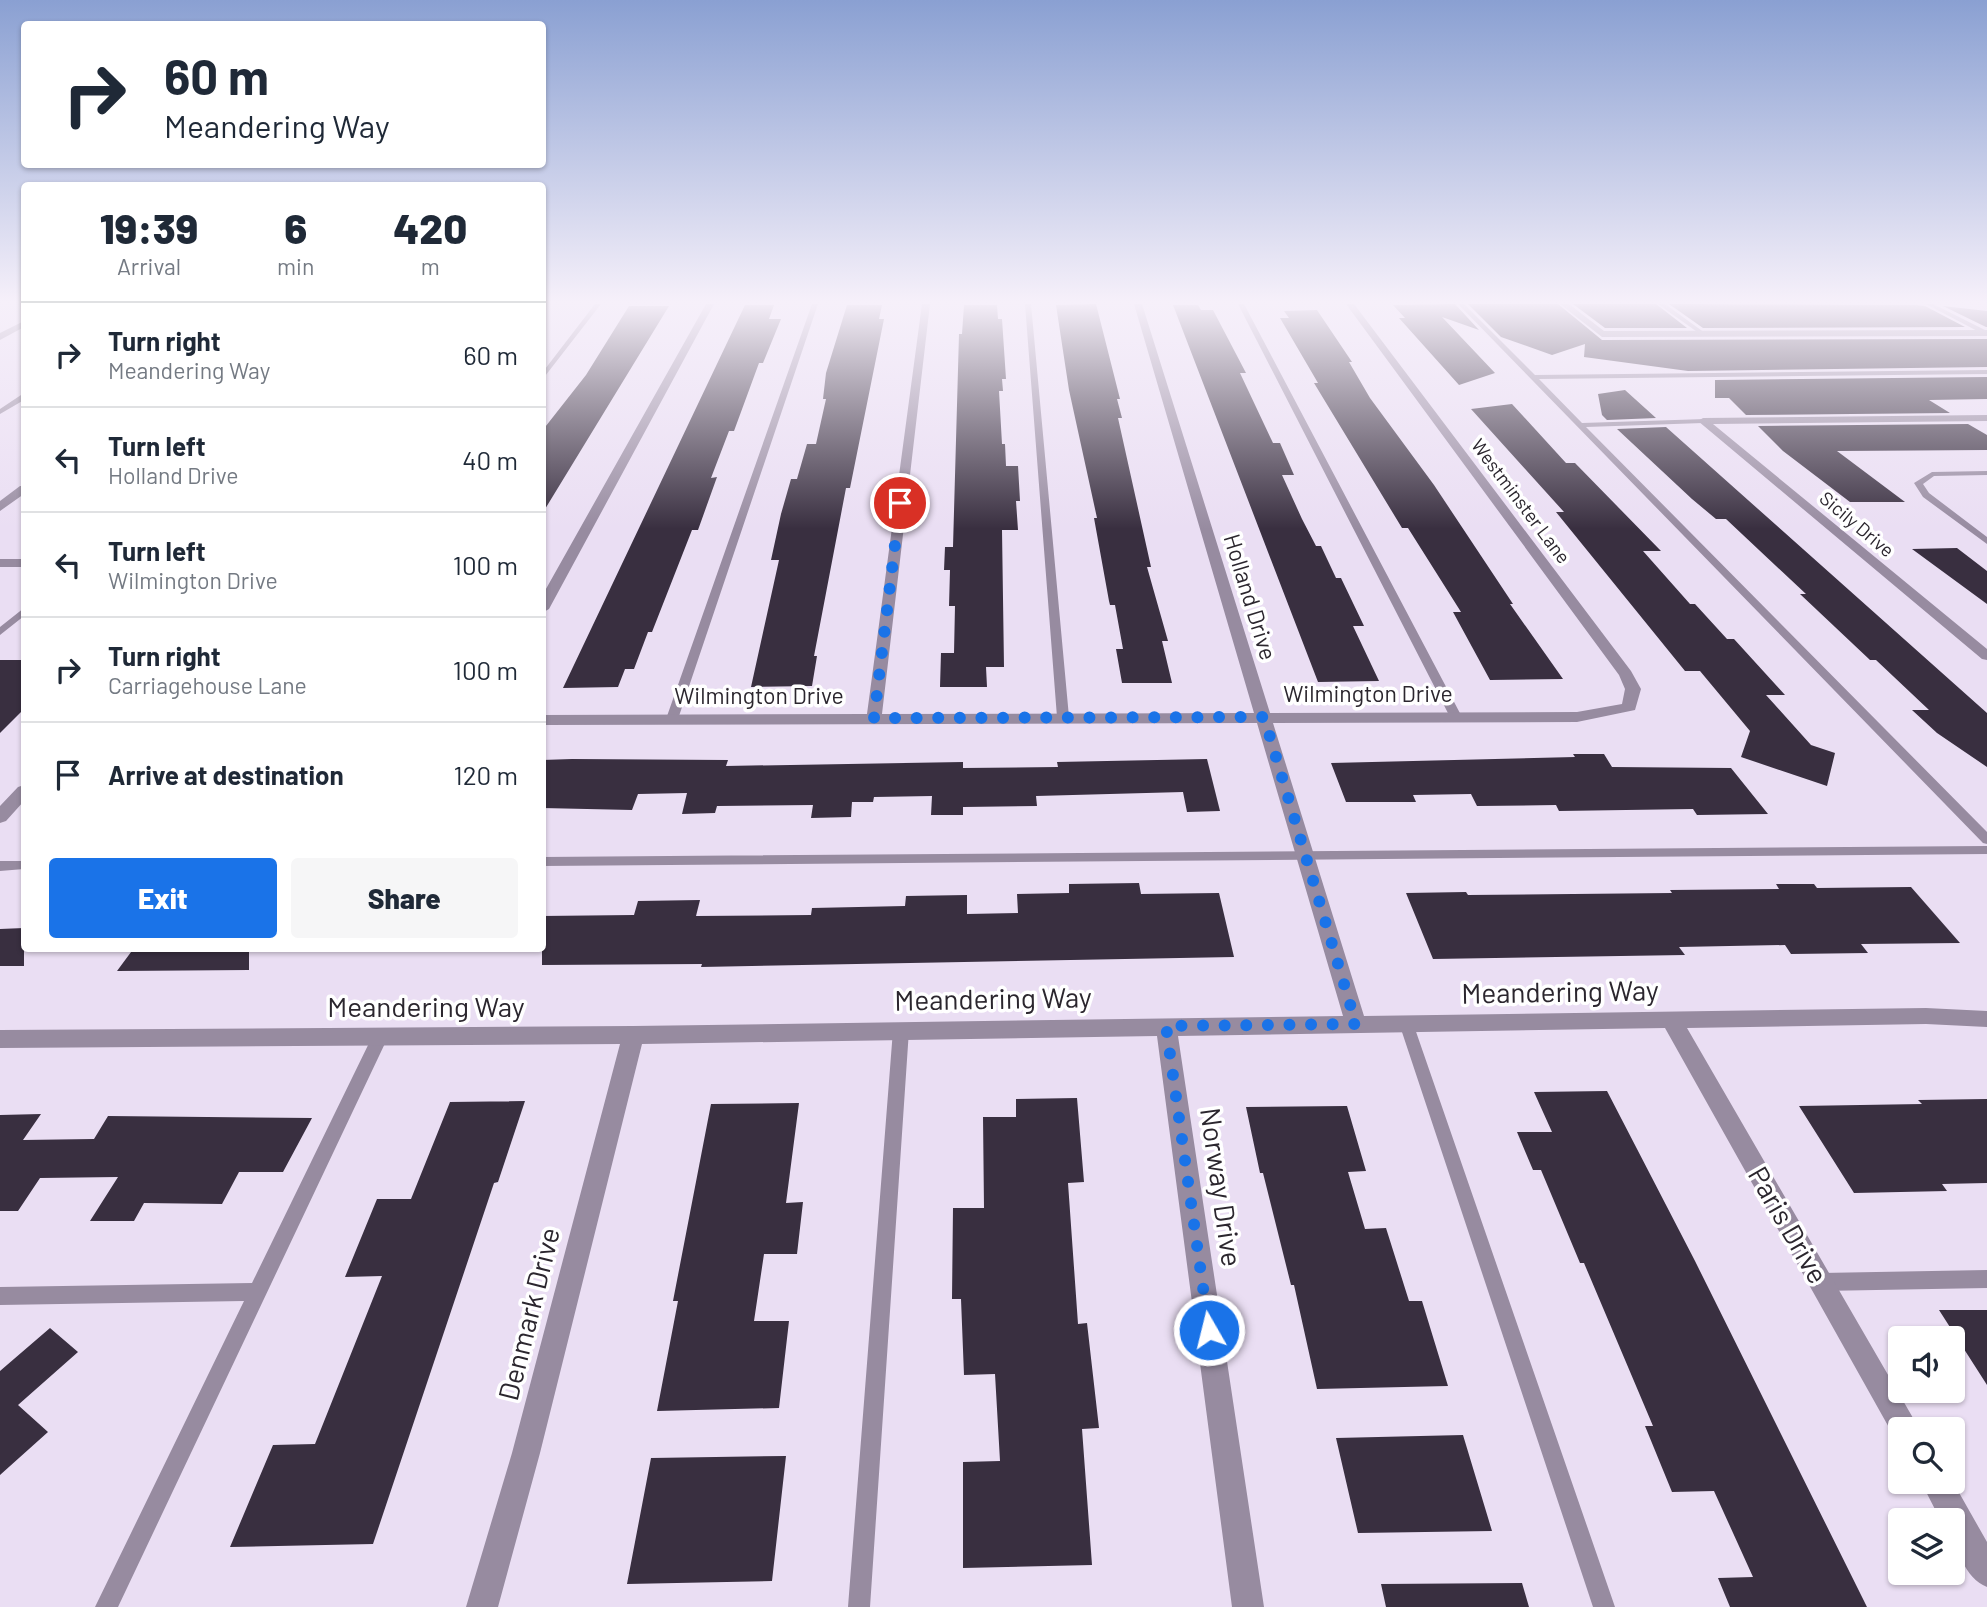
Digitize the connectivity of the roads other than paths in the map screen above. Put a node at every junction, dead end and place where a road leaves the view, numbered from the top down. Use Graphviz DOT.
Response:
graph roads {
  1 [pos="668,379"];
  2 [pos="789,379"];
  3 [pos="917,379"];
  4 [pos="1034,379"];
  5 [pos="1161,379"];
  6 [pos="1280,379"];
  7 [pos="1406,379"];
  8 [pos="1534,379"];
  9 [pos="21,399"];
  10 [pos="0,412"];
  11 [pos="1987,418"];
  12 [pos="1703,421"];
  13 [pos="1580,425"];
  14 [pos="1987,473"];
  15 [pos="21,491"];
  16 [pos="0,507"];
  17 [pos="1987,541"];
  18 [pos="0,563"];
  19 [pos="21,563"];
  20 [pos="546,602"];
  21 [pos="21,614"];
  22 [pos="0,632"];
  23 [pos="1987,656"];
  24 [pos="1633,689"];
  25 [pos="1063,717"];
  26 [pos="1264,717"];
  27 [pos="1456,717"];
  28 [pos="874,718"];
  29 [pos="672,719"];
  30 [pos="546,720"];
  31 [pos="21,794"];
  32 [pos="0,817"];
  33 [pos="1987,840"];
  34 [pos="1987,850"];
  35 [pos="1306,856"];
  36 [pos="546,862"];
  37 [pos="21,865"];
  38 [pos="0,866"];
  39 [pos="1987,1019"];
  40 [pos="1671,1020"];
  41 [pos="1406,1023"];
  42 [pos="1356,1024"];
  43 [pos="1166,1026"];
  44 [pos="901,1030"];
  45 [pos="634,1035"];
  46 [pos="380,1037"];
  47 [pos="0,1039"];
  48 [pos="1987,1279"];
  49 [pos="1821,1282"];
  50 [pos="258,1292"];
  51 [pos="0,1296"];
  52 [pos="1899,1417"];
  53 [pos="1943,1494"];
  54 [pos="1987,1572"];
  55 [pos="106,1607"];
  56 [pos="482,1607"];
  57 [pos="859,1607"];
  58 [pos="1248,1607"];
  59 [pos="1604,1607"];
  1 -- 20 [label="street"];
  2 -- 29 [label="lane"];
  3 -- 28 [label="street"];
  4 -- 25 [label="lane"];
  5 -- 26 [label="street, Holland Drive"];
  6 -- 27 [label="lane"];
  7 -- 24 [label="street, Westminster Lane"];
  8 -- 13 [label="lane"];
  9 -- 10 [label="lane"];
  11 -- 12 [label="street"];
  12 -- 13 [label="lane"];
  12 -- 23 [label="street, Sicily Drive"];
  13 -- 33 [label="lane"];
  14 -- 17 [label="lane"];
  15 -- 16 [label="street"];
  18 -- 19 [label="street"];
  21 -- 22 [label="lane"];
  24 -- 27 [label="street, Wilmington Drive"];
  25 -- 26 [label="street, Wilmington Drive"];
  25 -- 28 [label="street, Wilmington Drive"];
  26 -- 27 [label="street, Wilmington Drive"];
  26 -- 35 [label="street, Holland Drive"];
  28 -- 29 [label="street, Wilmington Drive"];
  29 -- 30 [label="street, Wilmington Drive"];
  31 -- 32 [label="street"];
  34 -- 35 [label="lane"];
  35 -- 36 [label="lane"];
  35 -- 42 [label="street, Holland Drive"];
  37 -- 38 [label="lane"];
  39 -- 40 [label="street, Meandering Way"];
  40 -- 41 [label="street, Meandering Way"];
  40 -- 49 [label="street, Paris Drive"];
  41 -- 42 [label="street, Meandering Way"];
  41 -- 59 [label="lane"];
  42 -- 43 [label="street, Meandering Way"];
  43 -- 44 [label="street, Meandering Way"];
  43 -- 58 [label="street, Norway Drive"];
  44 -- 45 [label="street, Meandering Way"];
  44 -- 57 [label="lane"];
  45 -- 46 [label="street, Meandering Way"];
  45 -- 56 [label="street, Denmark Drive"];
  46 -- 47 [label="street, Meandering Way"];
  46 -- 50 [label="lane"];
  48 -- 49 [label="lane"];
  49 -- 52 [label="street, Paris Drive"];
  50 -- 51 [label="lane"];
  50 -- 55 [label="lane"];
  53 -- 54 [label="street"];
}
